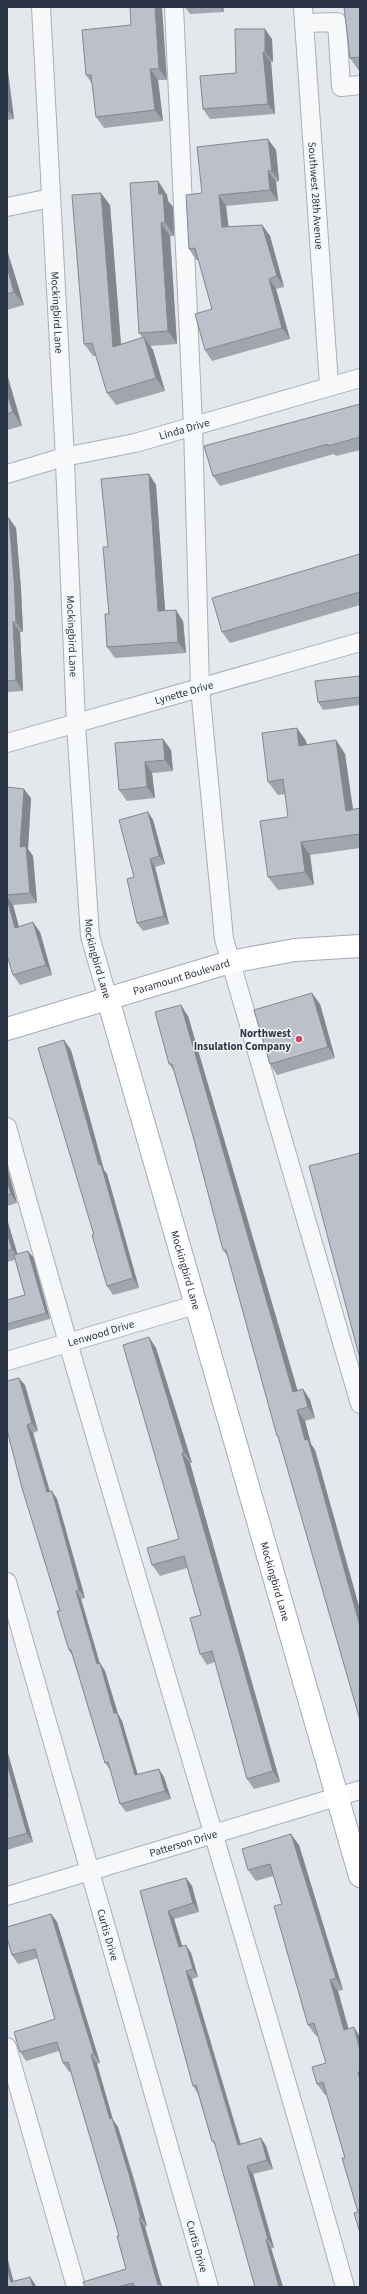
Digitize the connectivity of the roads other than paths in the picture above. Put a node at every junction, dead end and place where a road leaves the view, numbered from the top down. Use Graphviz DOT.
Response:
graph roads {
  1 [pos="41,7"];
  2 [pos="174,7"];
  3 [pos="303,15"];
  4 [pos="337,15"];
  5 [pos="360,85"];
  6 [pos="51,198"];
  7 [pos="7,207"];
  8 [pos="360,378"];
  9 [pos="329,385"];
  10 [pos="193,425"];
  11 [pos="64,457"];
  12 [pos="7,474"];
  13 [pos="360,642"];
  14 [pos="200,688"];
  15 [pos="76,724"];
  16 [pos="7,743"];
  17 [pos="360,946"];
  18 [pos="230,962"];
  19 [pos="108,999"];
  20 [pos="7,1029"];
  21 [pos="7,1127"];
  22 [pos="195,1305"];
  23 [pos="67,1343"];
  24 [pos="7,1361"];
  25 [pos="360,1404"];
  26 [pos="7,1582"];
  27 [pos="360,1790"];
  28 [pos="337,1796"];
  29 [pos="215,1834"];
  30 [pos="91,1872"];
  31 [pos="360,1876"];
  32 [pos="7,1896"];
  33 [pos="7,2047"];
  34 [pos="76,2287"];
  35 [pos="209,2287"];
  36 [pos="345,2287"];
  1 -- 6 [label="street, Mockingbird Lane"];
  2 -- 10 [label="street"];
  3 -- 4 [label="street"];
  3 -- 9 [label="street, Southwest 28th Avenue"];
  4 -- 5 [label="street"];
  6 -- 7 [label="street"];
  6 -- 11 [label="street, Mockingbird Lane"];
  8 -- 9 [label="street, Linda Drive"];
  9 -- 10 [label="street, Linda Drive"];
  10 -- 11 [label="street, Linda Drive"];
  10 -- 14 [label="street"];
  11 -- 12 [label="street, Linda Drive"];
  11 -- 15 [label="street, Mockingbird Lane"];
  13 -- 14 [label="street, Lynette Drive"];
  14 -- 15 [label="street, Lynette Drive"];
  14 -- 18 [label="street"];
  15 -- 16 [label="street, Lynette Drive"];
  15 -- 19 [label="street, Mockingbird Lane"];
  17 -- 18 [label="main road, Paramount Boulevard"];
  18 -- 19 [label="main road, Paramount Boulevard"];
  18 -- 25 [label="street"];
  19 -- 20 [label="main road, Paramount Boulevard"];
  19 -- 22 [label="main road, Mockingbird Lane"];
  21 -- 23 [label="street"];
  22 -- 23 [label="street, Lenwood Drive"];
  22 -- 28 [label="main road, Mockingbird Lane"];
  23 -- 24 [label="street, Lenwood Drive"];
  23 -- 29 [label="street"];
  26 -- 30 [label="street, Curtis Drive"];
  27 -- 28 [label="street, Patterson Drive"];
  28 -- 29 [label="street, Patterson Drive"];
  28 -- 31 [label="main road, Mockingbird Lane"];
  29 -- 30 [label="street, Patterson Drive"];
  29 -- 36 [label="street"];
  30 -- 32 [label="street, Patterson Drive"];
  30 -- 35 [label="street, Curtis Drive"];
  33 -- 34 [label="street"];
}
